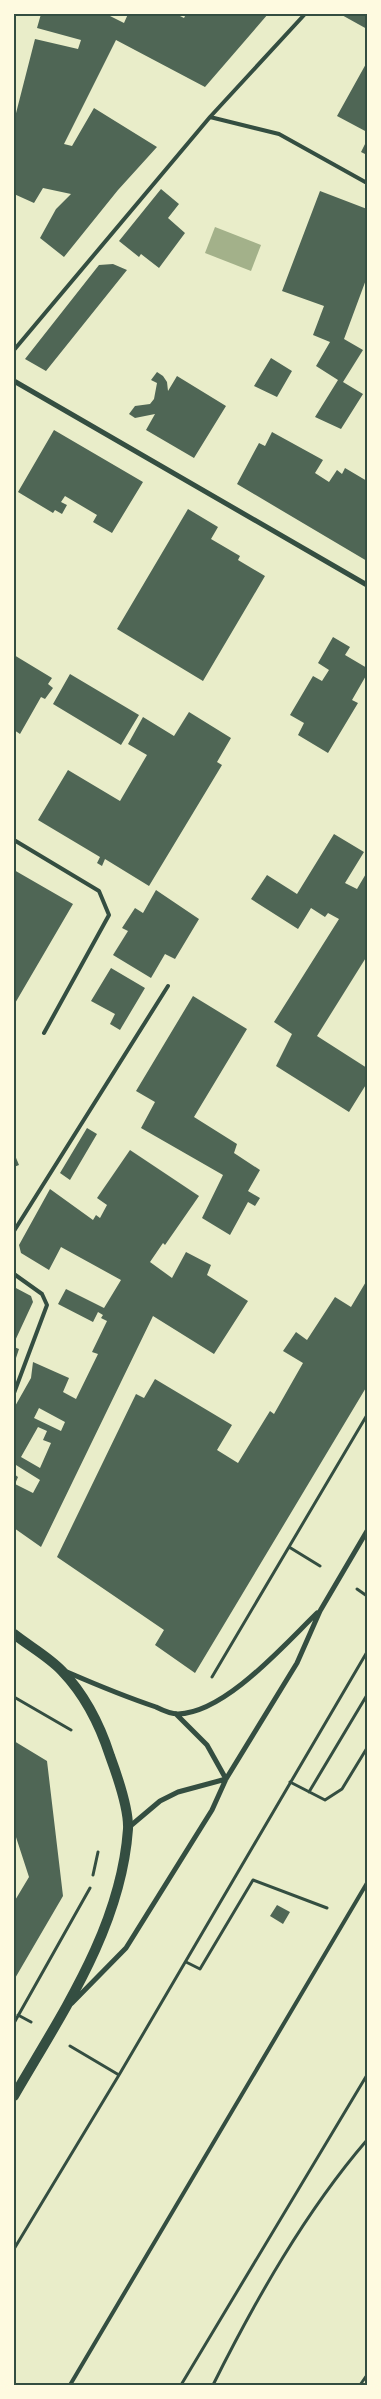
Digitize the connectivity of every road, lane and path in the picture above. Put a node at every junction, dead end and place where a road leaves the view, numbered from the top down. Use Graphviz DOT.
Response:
graph roads {
  1 [pos="305,14"];
  2 [pos="210,117"];
  3 [pos="367,183"];
  4 [pos="14,350"];
  5 [pos="14,381"];
  6 [pos="367,584"];
  7 [pos="14,840"];
  8 [pos="168,986"];
  9 [pos="44,1034"];
  10 [pos="14,1231"];
  11 [pos="14,1274"];
  12 [pos="14,1392"];
  13 [pos="367,1415"];
  14 [pos="367,1531"];
  15 [pos="320,1611"];
  16 [pos="14,1634"];
  17 [pos="367,1652"];
  18 [pos="61,1670"];
  19 [pos="205,1682"];
  20 [pos="367,1695"];
  21 [pos="14,1696"];
  22 [pos="176,1714"];
  23 [pos="75,1732"];
  24 [pos="367,1748"];
  25 [pos="226,1779"];
  26 [pos="290,1782"];
  27 [pos="309,1792"];
  28 [pos="128,1828"];
  29 [pos="100,1843"];
  30 [pos="367,1883"];
  31 [pos="300,1897"];
  32 [pos="186,1962"];
  33 [pos="65,2010"];
  34 [pos="14,2022"];
  35 [pos="50,2034"];
  36 [pos="119,2075"];
  37 [pos="367,2075"];
  38 [pos="14,2096"];
  39 [pos="367,2140"];
  40 [pos="14,2249"];
  41 [pos="367,2375"];
  42 [pos="70,2385"];
  43 [pos="182,2385"];
  44 [pos="213,2385"];
  45 [pos="360,2385"];
  1 -- 2 [label="lane"];
  2 -- 3 [label="lane"];
  2 -- 4 [label="lane"];
  5 -- 6 [label="street"];
  7 -- 9 [label="lane"];
  8 -- 10 [label="lane"];
  11 -- 12 [label="lane"];
  13 -- 19 [label="path"];
  14 -- 15 [label="street"];
  15 -- 22 [label="street"];
  15 -- 25 [label="street"];
  16 -- 18 [label="main road"];
  17 -- 26 [label="path"];
  18 -- 22 [label="street"];
  18 -- 28 [label="main road"];
  20 -- 27 [label="path"];
  21 -- 23 [label="path"];
  22 -- 25 [label="street"];
  24 -- 27 [label="path"];
  25 -- 28 [label="street"];
  25 -- 33 [label="street"];
  26 -- 27 [label="path"];
  26 -- 32 [label="path"];
  28 -- 33 [label="main road"];
  29 -- 34 [label="path"];
  30 -- 42 [label="lane"];
  31 -- 32 [label="path"];
  32 -- 36 [label="path"];
  33 -- 35 [label="main road"];
  35 -- 36 [label="path"];
  35 -- 38 [label="main road"];
  36 -- 40 [label="path"];
  37 -- 43 [label="path"];
  39 -- 44 [label="path"];
  41 -- 45 [label="path"];
}
